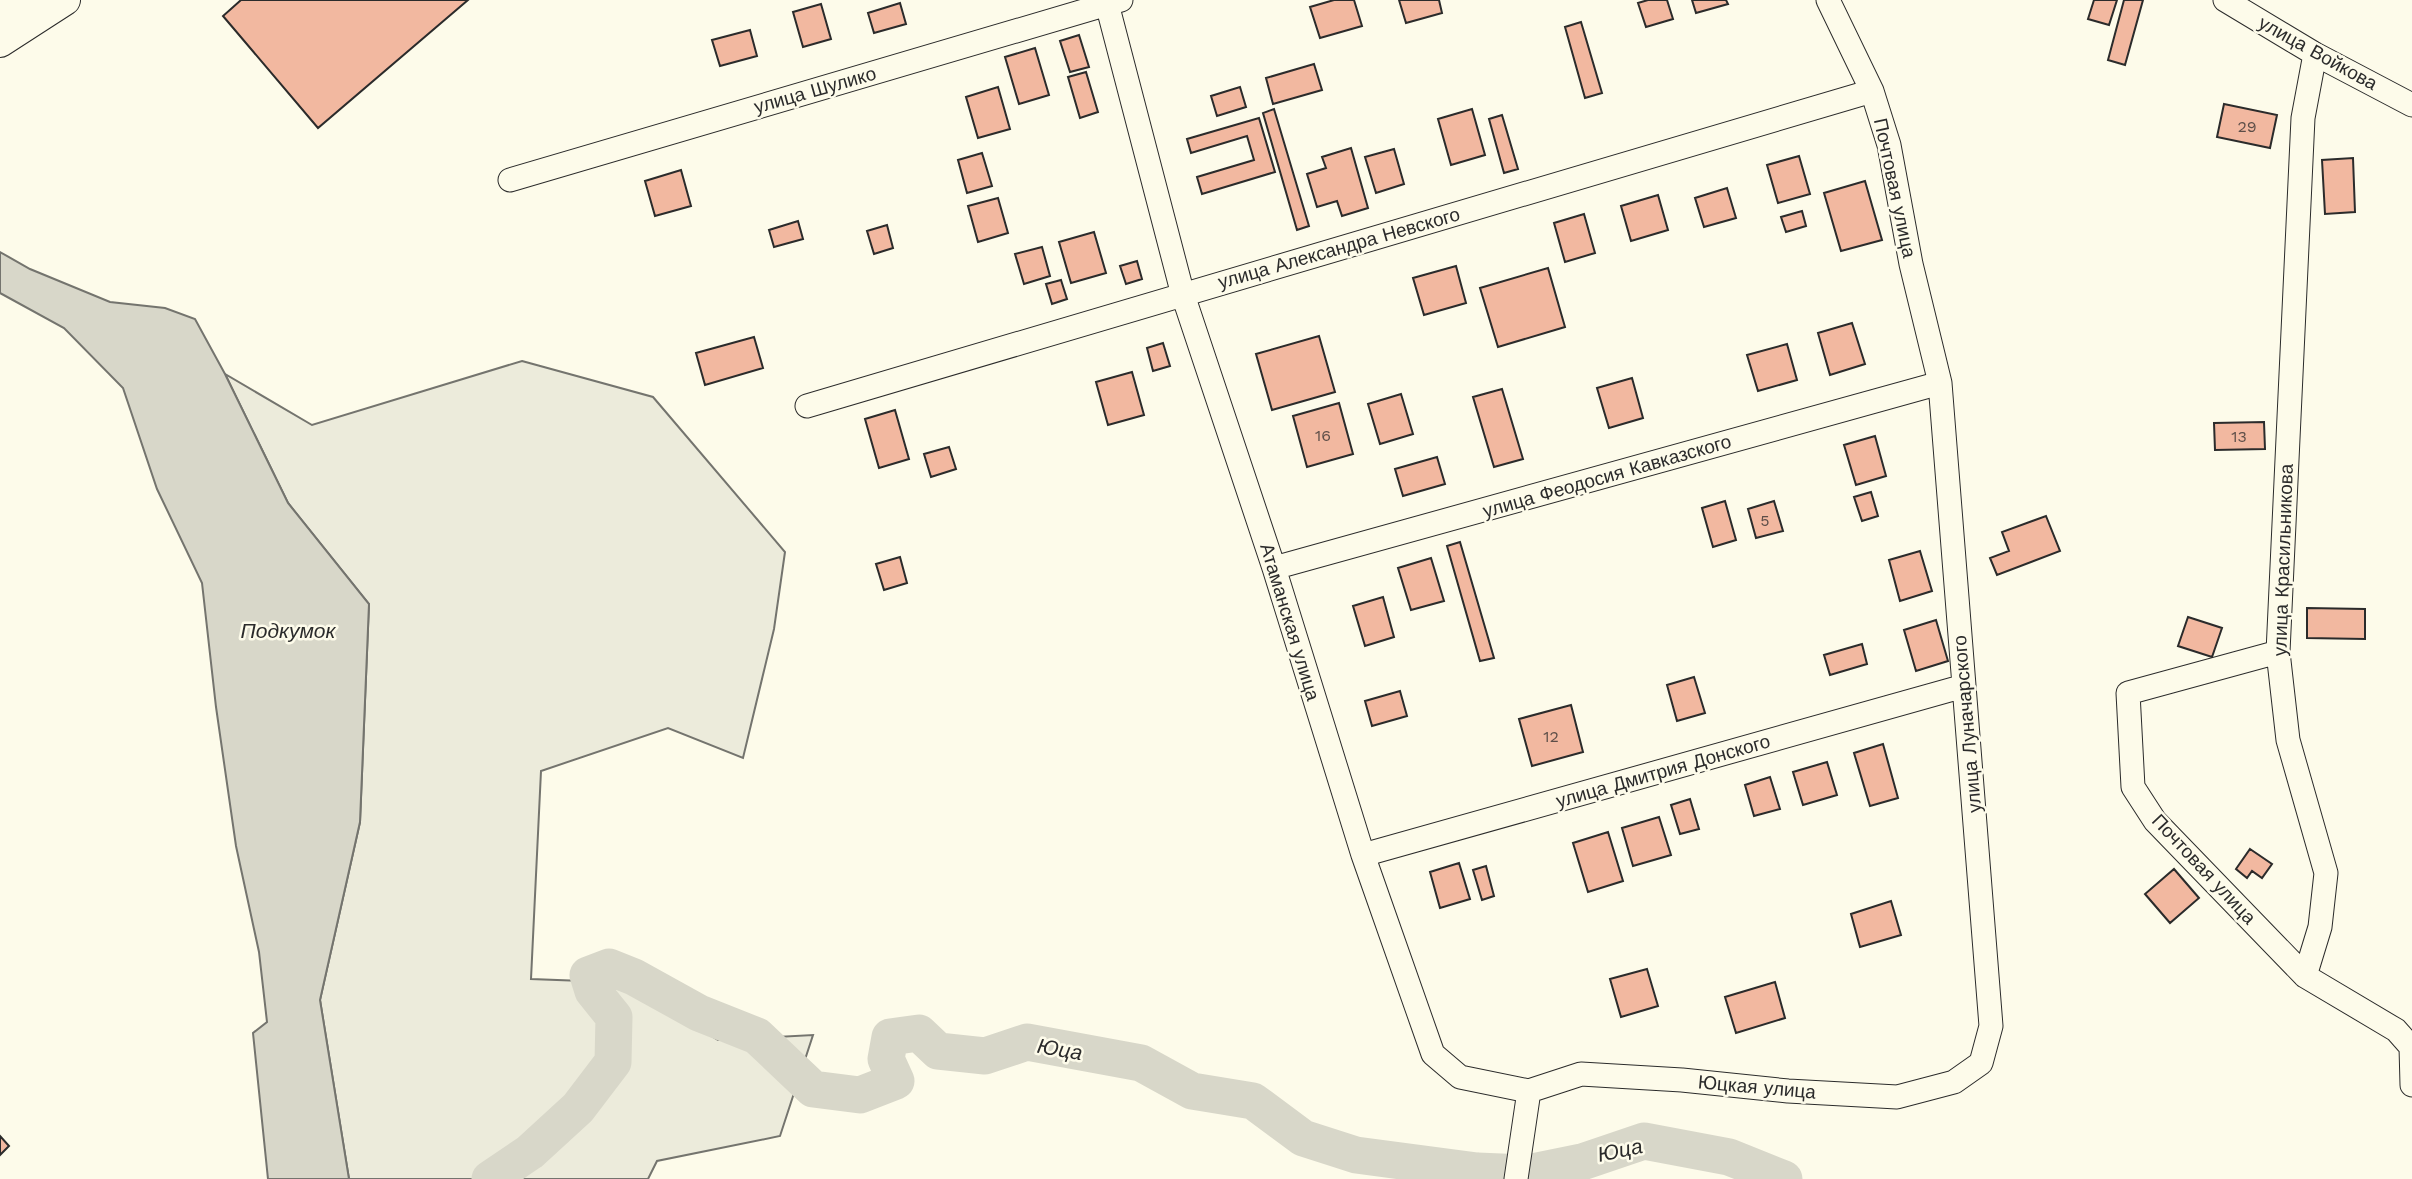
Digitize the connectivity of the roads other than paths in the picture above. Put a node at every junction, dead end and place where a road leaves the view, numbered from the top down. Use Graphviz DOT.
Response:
graph roads {
  1 [pos="25,0"];
  2 [pos="65,0"];
  3 [pos="1828,0"];
  4 [pos="2225,0"];
  5 [pos="1111,1"];
  6 [pos="0,16"];
  7 [pos="0,42"];
  8 [pos="2315,54"];
  9 [pos="1872,91"];
  10 [pos="2412,105"];
  11 [pos="510,180"];
  12 [pos="1183,295"];
  13 [pos="1940,383"];
  14 [pos="807,406"];
  15 [pos="1274,568"];
  16 [pos="2278,652"];
  17 [pos="1964,686"];
  18 [pos="1363,855"];
  19 [pos="2305,976"];
  20 [pos="1980,1063"];
  21 [pos="2412,1085"];
  22 [pos="1529,1091"];
  23 [pos="1516,1179"];
  1 -- 6 [label="main road"];
  2 -- 7 [label="main road"];
  3 -- 9 [label="street, Почтовая улица"];
  4 -- 8 [label="street, улица Войкова"];
  5 -- 11 [label="street, улица Шулико"];
  5 -- 12 [label="street, Атаманская улица"];
  8 -- 10 [label="street, улица Войкова"];
  8 -- 16 [label="street, улица Красильникова"];
  9 -- 12 [label="street, улица Александра Невского"];
  9 -- 13 [label="street, Почтовая улица"];
  12 -- 14 [label="street, улица Александра Невского"];
  12 -- 15 [label="street, Атаманская улица"];
  13 -- 15 [label="street, улица Феодосия Кавказского"];
  13 -- 17 [label="street, улица Луначарского"];
  15 -- 18 [label="street, Атаманская улица"];
  16 -- 19 [label="street, улица Красильникова"];
  16 -- 19 [label="street, Почтовая улица"];
  17 -- 18 [label="street, улица Дмитрия Донского"];
  17 -- 20 [label="street, улица Луначарского"];
  18 -- 22 [label="street, Атаманская улица"];
  19 -- 21 [label="street"];
  20 -- 22 [label="street, Юцкая улица"];
  22 -- 23 [label="street"];
}
